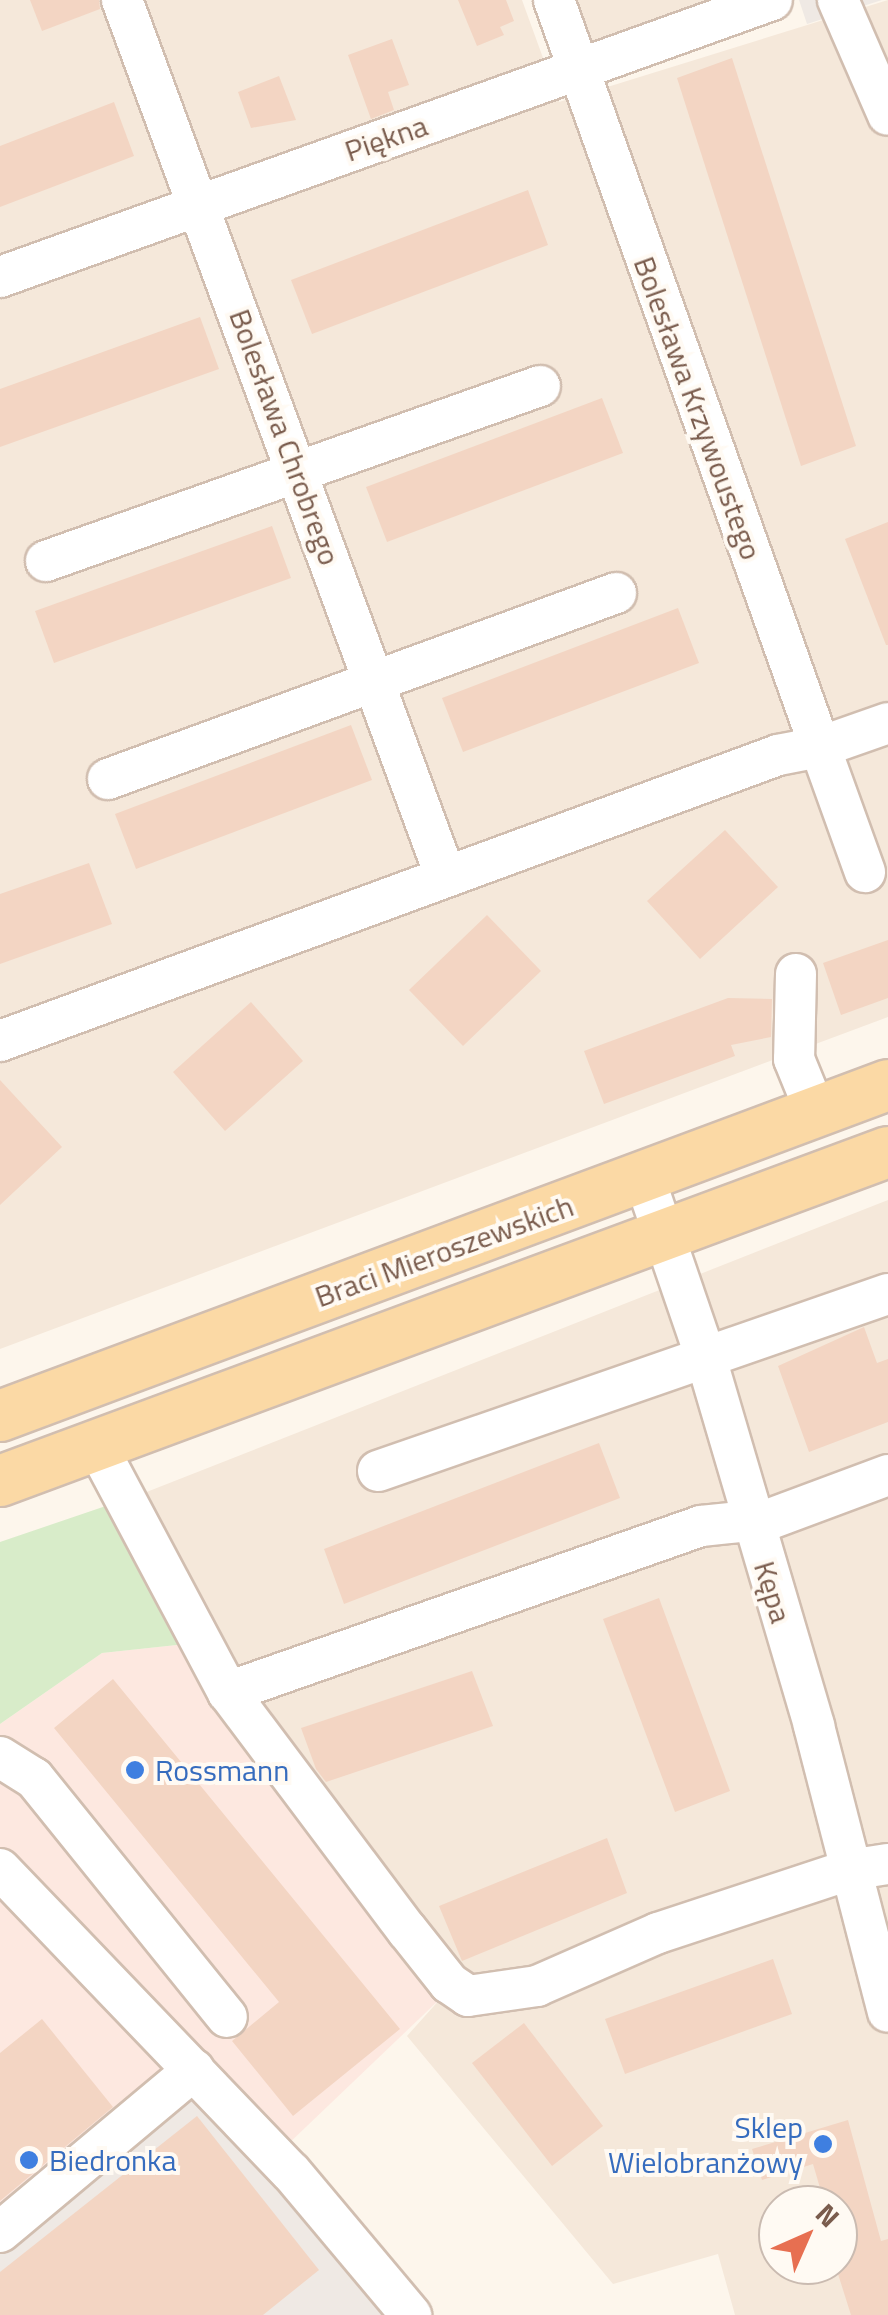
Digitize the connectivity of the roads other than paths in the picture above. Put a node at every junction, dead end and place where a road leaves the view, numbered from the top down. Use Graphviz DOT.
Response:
graph roads {
  1 [pos="122,0"];
  2 [pos="554,0"];
  3 [pos="772,0"];
  4 [pos="842,1"];
  5 [pos="578,70"];
  6 [pos="888,116"];
  7 [pos="200,203"];
  8 [pos="0,277"];
  9 [pos="540,386"];
  10 [pos="299,472"];
  11 [pos="46,561"];
  12 [pos="616,593"];
  13 [pos="373,685"];
  14 [pos="888,722"];
  15 [pos="820,747"];
  16 [pos="108,779"];
  17 [pos="866,872"];
  18 [pos="444,875"];
  19 [pos="796,974"];
  20 [pos="0,1040"];
  21 [pos="888,1084"];
  22 [pos="816,1112"];
  23 [pos="888,1152"];
  24 [pos="644,1177"];
  25 [pos="664,1235"];
  26 [pos="888,1294"];
  27 [pos="706,1358"];
  28 [pos="0,1416"];
  29 [pos="97,1446"];
  30 [pos="378,1471"];
  31 [pos="888,1475"];
  32 [pos="0,1481"];
  33 [pos="750,1517"];
  34 [pos="228,1692"];
  35 [pos="0,1757"];
  36 [pos="869,1867"];
  37 [pos="0,1870"];
  38 [pos="888,2012"];
  39 [pos="228,2017"];
  40 [pos="194,2070"];
  41 [pos="0,2232"];
  42 [pos="411,2315"];
  1 -- 7 [label="street, Bolesława Chrobrego"];
  2 -- 5 [label="street, Bolesława Krzywoustego"];
  3 -- 5 [label="street, Piękna"];
  4 -- 6 [label="street"];
  5 -- 7 [label="street, Piękna"];
  5 -- 15 [label="street, Bolesława Krzywoustego"];
  7 -- 8 [label="street, Piękna"];
  7 -- 10 [label="street, Bolesława Chrobrego"];
  9 -- 10 [label="street"];
  10 -- 11 [label="street"];
  10 -- 13 [label="street, Bolesława Chrobrego"];
  12 -- 13 [label="street"];
  13 -- 16 [label="street"];
  13 -- 18 [label="street, Bolesława Chrobrego"];
  14 -- 15 [label="street"];
  15 -- 17 [label="street, Bolesława Krzywoustego"];
  15 -- 18 [label="street"];
  18 -- 20 [label="street"];
  19 -- 22 [label="street"];
  21 -- 22 [label="main road, Braci Mieroszewskich"];
  22 -- 24 [label="main road, Braci Mieroszewskich"];
  23 -- 25 [label="main road, Braci Mieroszewskich"];
  24 -- 25 [label="street, Kępa"];
  24 -- 28 [label="main road, Braci Mieroszewskich"];
  25 -- 27 [label="street, Kępa"];
  25 -- 29 [label="main road, Braci Mieroszewskich"];
  26 -- 27 [label="street"];
  27 -- 30 [label="street"];
  27 -- 33 [label="street, Kępa"];
  29 -- 32 [label="main road, Braci Mieroszewskich"];
  29 -- 34 [label="street"];
  31 -- 33 [label="street"];
  33 -- 34 [label="street"];
  33 -- 36 [label="street, Kępa"];
  34 -- 36 [label="street"];
  35 -- 39 [label="street"];
  36 -- 38 [label="street, Kępa"];
  37 -- 40 [label="street"];
  40 -- 41 [label="street"];
  40 -- 42 [label="street"];
}
